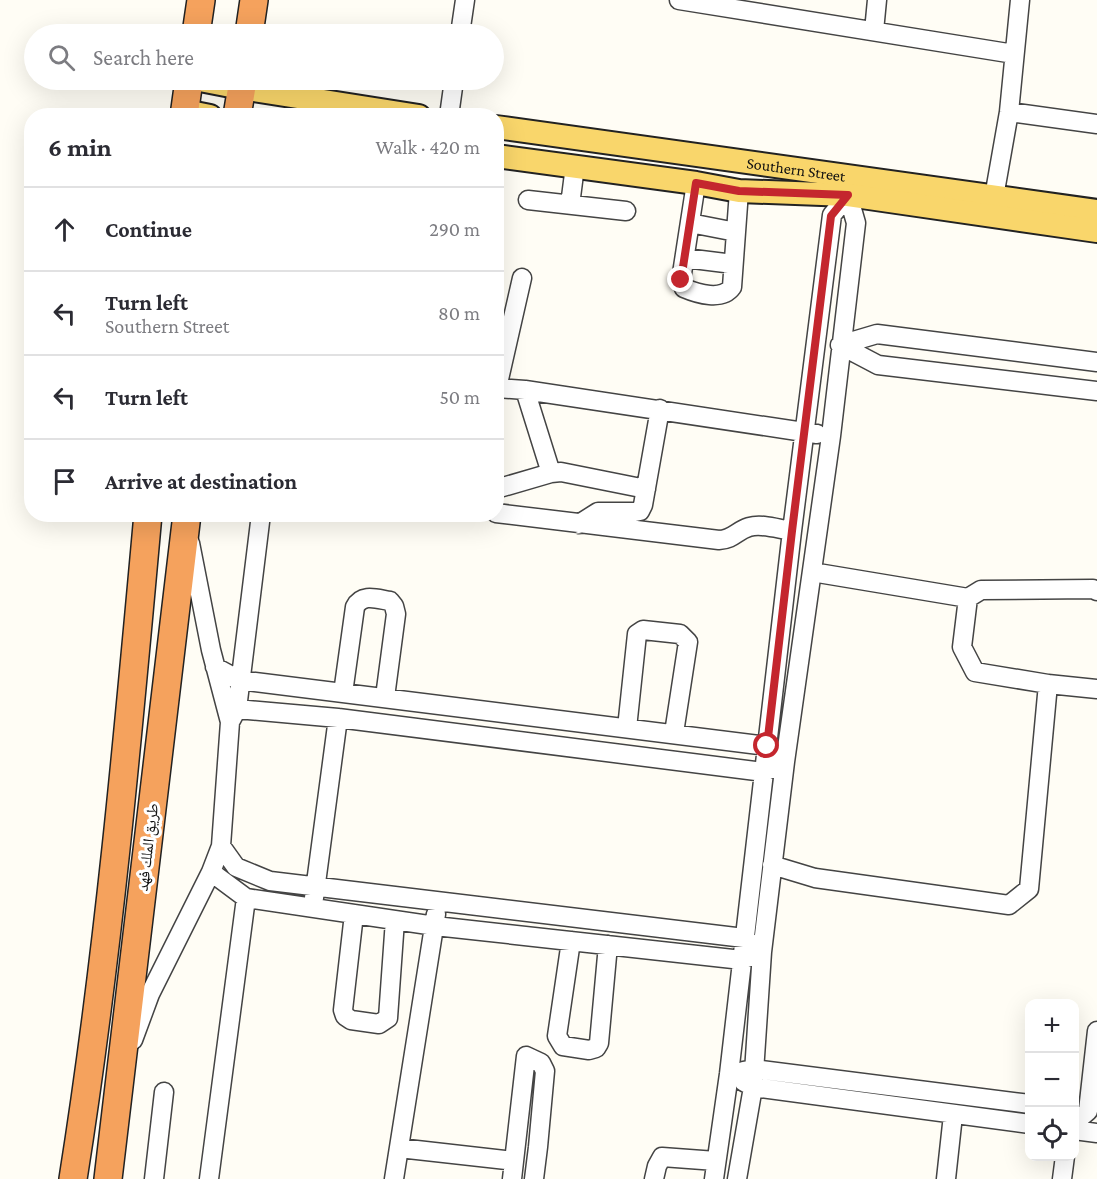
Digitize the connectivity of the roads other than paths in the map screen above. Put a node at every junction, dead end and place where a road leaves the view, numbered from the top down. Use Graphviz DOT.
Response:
graph roads {
  1 [pos="201,0"];
  2 [pos="254,0"];
  3 [pos="465,0"];
  4 [pos="679,0"];
  5 [pos="878,0"];
  6 [pos="1020,0"];
  7 [pos="197,24"];
  8 [pos="250,24"];
  9 [pos="461,24"];
  10 [pos="874,32"];
  11 [pos="1014,54"];
  12 [pos="190,90"];
  13 [pos="241,90"];
  14 [pos="275,90"];
  15 [pos="453,90"];
  16 [pos="192,108"];
  17 [pos="238,108"];
  18 [pos="375,108"];
  19 [pos="450,108"];
  20 [pos="1009,112"];
  21 [pos="1097,124"];
  22 [pos="504,128"];
  23 [pos="504,157"];
  24 [pos="575,166"];
  25 [pos="696,183"];
  26 [pos="739,191"];
  27 [pos="848,195"];
  28 [pos="994,197"];
  29 [pos="528,200"];
  30 [pos="570,205"];
  31 [pos="626,211"];
  32 [pos="1097,211"];
  33 [pos="690,224"];
  34 [pos="1097,231"];
  35 [pos="736,232"];
  36 [pos="685,258"];
  37 [pos="733,264"];
  38 [pos="522,278"];
  39 [pos="840,345"];
  40 [pos="504,357"];
  41 [pos="1097,362"];
  42 [pos="504,388"];
  43 [pos="525,390"];
  44 [pos="1097,391"];
  45 [pos="660,409"];
  46 [pos="805,432"];
  47 [pos="831,436"];
  48 [pos="551,473"];
  49 [pos="504,487"];
  50 [pos="646,489"];
  51 [pos="504,514"];
  52 [pos="147,522"];
  53 [pos="186,522"];
  54 [pos="187,522"];
  55 [pos="260,522"];
  56 [pos="579,524"];
  57 [pos="792,531"];
  58 [pos="812,572"];
  59 [pos="1097,591"];
  60 [pos="968,598"];
  61 [pos="215,667"];
  62 [pos="239,680"];
  63 [pos="1048,684"];
  64 [pos="1097,689"];
  65 [pos="343,693"];
  66 [pos="385,697"];
  67 [pos="234,715"];
  68 [pos="338,718"];
  69 [pos="627,728"];
  70 [pos="674,733"];
  71 [pos="767,746"];
  72 [pos="785,762"];
  73 [pos="764,772"];
  74 [pos="221,846"];
  75 [pos="772,865"];
  76 [pos="211,872"];
  77 [pos="316,885"];
  78 [pos="246,898"];
  79 [pos="438,900"];
  80 [pos="313,907"];
  81 [pos="354,914"];
  82 [pos="395,920"];
  83 [pos="435,926"];
  84 [pos="744,938"];
  85 [pos="571,941"];
  86 [pos="608,945"];
  87 [pos="762,952"];
  88 [pos="742,960"];
  89 [pos="1097,1031"];
  90 [pos="729,1074"];
  91 [pos="120,1075"];
  92 [pos="753,1078"];
  93 [pos="164,1092"];
  94 [pos="1025,1104"];
  95 [pos="1083,1114"];
  96 [pos="953,1115"];
  97 [pos="1025,1124"];
  98 [pos="1079,1131"];
  99 [pos="1097,1133"];
  100 [pos="399,1148"];
  101 [pos="1064,1161"];
  102 [pos="513,1170"];
  103 [pos="715,1170"];
  104 [pos="73,1179"];
  105 [pos="108,1179"];
  106 [pos="154,1179"];
  107 [pos="209,1179"];
  108 [pos="394,1179"];
  109 [pos="534,1179"];
  110 [pos="654,1179"];
  111 [pos="737,1179"];
  112 [pos="946,1179"];
  113 [pos="1062,1179"];
  1 -- 7 [label="highway"];
  2 -- 8 [label="highway"];
  3 -- 9 [label="street"];
  4 -- 10 [label="street"];
  5 -- 10 [label="street"];
  6 -- 11 [label="street"];
  10 -- 11 [label="street"];
  11 -- 20 [label="street"];
  12 -- 16 [label="highway"];
  13 -- 17 [label="highway"];
  14 -- 18 [label="main road"];
  15 -- 19 [label="street"];
  20 -- 21 [label="street"];
  20 -- 28 [label="street"];
  22 -- 28 [label="main road, Southern Street"];
  23 -- 24 [label="main road, Southern Street"];
  24 -- 25 [label="main road, Southern Street"];
  24 -- 30 [label="street"];
  25 -- 26 [label="main road, Southern Street"];
  25 -- 33 [label="street"];
  26 -- 27 [label="main road, Southern Street"];
  26 -- 35 [label="street"];
  27 -- 34 [label="main road, Southern Street"];
  27 -- 39 [label="street"];
  27 -- 46 [label="street"];
  28 -- 32 [label="main road, Southern Street"];
  29 -- 30 [label="street"];
  30 -- 31 [label="street"];
  33 -- 35 [label="street"];
  33 -- 36 [label="street"];
  35 -- 37 [label="street"];
  36 -- 37 [label="street"];
  36 -- 37 [label="street"];
  38 -- 40 [label="street"];
  39 -- 41 [label="street"];
  39 -- 44 [label="street"];
  39 -- 47 [label="street"];
  42 -- 43 [label="street"];
  43 -- 45 [label="street"];
  43 -- 48 [label="street"];
  45 -- 46 [label="street"];
  45 -- 50 [label="street"];
  46 -- 47 [label="street"];
  46 -- 57 [label="street"];
  47 -- 58 [label="street"];
  48 -- 49 [label="street"];
  48 -- 50 [label="street"];
  50 -- 56 [label="street"];
  51 -- 56 [label="street"];
  52 -- 104 [label="highway, طريق الملك فهد"];
  53 -- 91 [label="highway, طريق الملك فهد"];
  54 -- 61 [label="street"];
  55 -- 62 [label="street"];
  56 -- 57 [label="street"];
  57 -- 71 [label="street"];
  58 -- 60 [label="street"];
  58 -- 72 [label="street"];
  59 -- 60 [label="street"];
  60 -- 63 [label="street"];
  61 -- 62 [label="street"];
  61 -- 67 [label="street"];
  62 -- 65 [label="street"];
  62 -- 67 [label="street"];
  63 -- 64 [label="street"];
  63 -- 75 [label="street"];
  65 -- 66 [label="street"];
  65 -- 66 [label="street"];
  66 -- 69 [label="street"];
  67 -- 68 [label="street"];
  67 -- 74 [label="street"];
  68 -- 73 [label="street"];
  68 -- 77 [label="street"];
  69 -- 70 [label="street"];
  69 -- 70 [label="street"];
  70 -- 71 [label="street"];
  71 -- 72 [label="street"];
  71 -- 73 [label="street"];
  72 -- 73 [label="street"];
  72 -- 75 [label="street"];
  73 -- 84 [label="street"];
  74 -- 76 [label="street"];
  74 -- 77 [label="street"];
  75 -- 87 [label="street"];
  76 -- 78 [label="street"];
  76 -- 91 [label="street"];
  77 -- 79 [label="street"];
  77 -- 80 [label="street"];
  78 -- 80 [label="street"];
  78 -- 107 [label="street"];
  79 -- 83 [label="street"];
  79 -- 84 [label="street"];
  80 -- 81 [label="street"];
  81 -- 82 [label="street"];
  81 -- 82 [label="street"];
  82 -- 83 [label="street"];
  83 -- 85 [label="street"];
  83 -- 100 [label="street"];
  84 -- 87 [label="street"];
  84 -- 88 [label="street"];
  85 -- 86 [label="street"];
  85 -- 86 [label="street"];
  86 -- 88 [label="street"];
  87 -- 88 [label="street"];
  87 -- 92 [label="street"];
  88 -- 90 [label="street"];
  89 -- 95 [label="street"];
  90 -- 92 [label="street"];
  90 -- 103 [label="street"];
  91 -- 105 [label="highway, طريق الملك فهد"];
  92 -- 94 [label="street"];
  92 -- 96 [label="street"];
  92 -- 111 [label="street"];
  93 -- 106 [label="street"];
  96 -- 97 [label="street"];
  96 -- 112 [label="street"];
  98 -- 99 [label="street"];
  100 -- 102 [label="street"];
  100 -- 108 [label="street"];
  101 -- 113 [label="street"];
  102 -- 109 [label="street"];
  103 -- 110 [label="street"];
}
